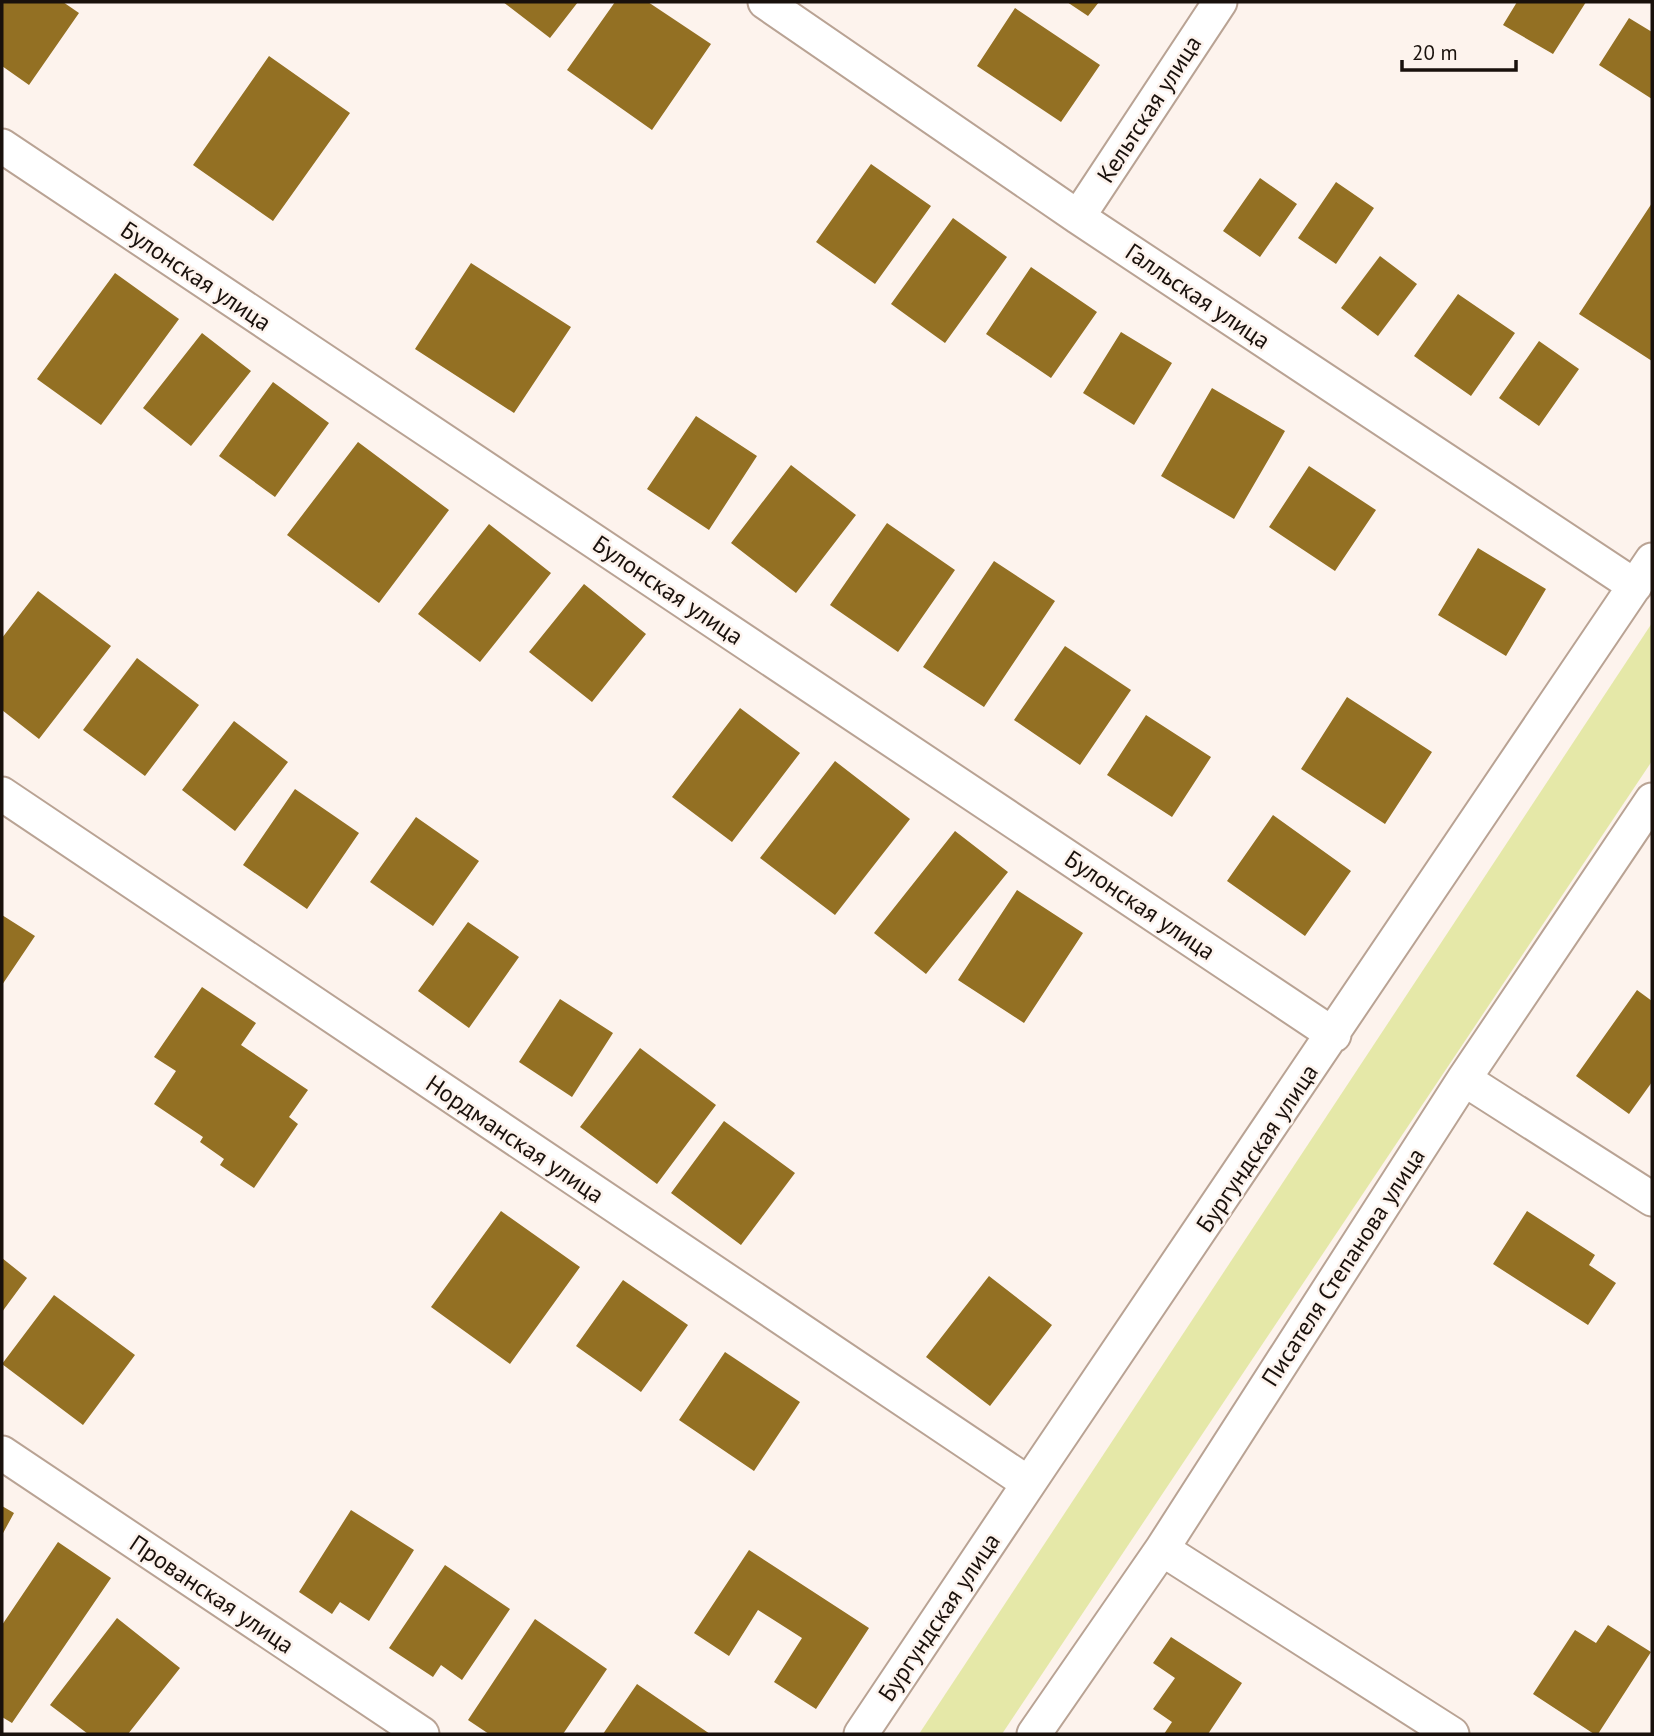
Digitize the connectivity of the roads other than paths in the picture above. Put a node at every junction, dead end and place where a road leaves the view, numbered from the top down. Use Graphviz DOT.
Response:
graph roads {
  1 [pos="765,2"];
  2 [pos="1220,2"];
  3 [pos="2,146"];
  4 [pos="1078,216"];
  5 [pos="1644,573"];
  6 [pos="2,794"];
  7 [pos="1652,800"];
  8 [pos="1334,1035"];
  9 [pos="1464,1079"];
  10 [pos="1652,1199"];
  11 [pos="2,1453"];
  12 [pos="1028,1483"];
  13 [pos="1162,1549"];
  14 [pos="422,1734"];
  15 [pos="861,1734"];
  16 [pos="1034,1734"];
  17 [pos="1452,1734"];
  1 -- 4 [label="street, Галльская улица"];
  2 -- 4 [label="street, Кельтская улица"];
  3 -- 8 [label="street, Булонская улица"];
  4 -- 5 [label="street, Галльская улица"];
  5 -- 8 [label="street, Бургундская улица"];
  6 -- 12 [label="street, Нордманская улица"];
  7 -- 9 [label="street, Писателя Степанова улица"];
  8 -- 12 [label="street, Бургундская улица"];
  9 -- 10 [label="street"];
  9 -- 13 [label="street, Писателя Степанова улица"];
  11 -- 14 [label="street, Прованская улица"];
  12 -- 15 [label="street, Бургундская улица"];
  13 -- 16 [label="street, Писателя Степанова улица"];
  13 -- 17 [label="street"];
}
